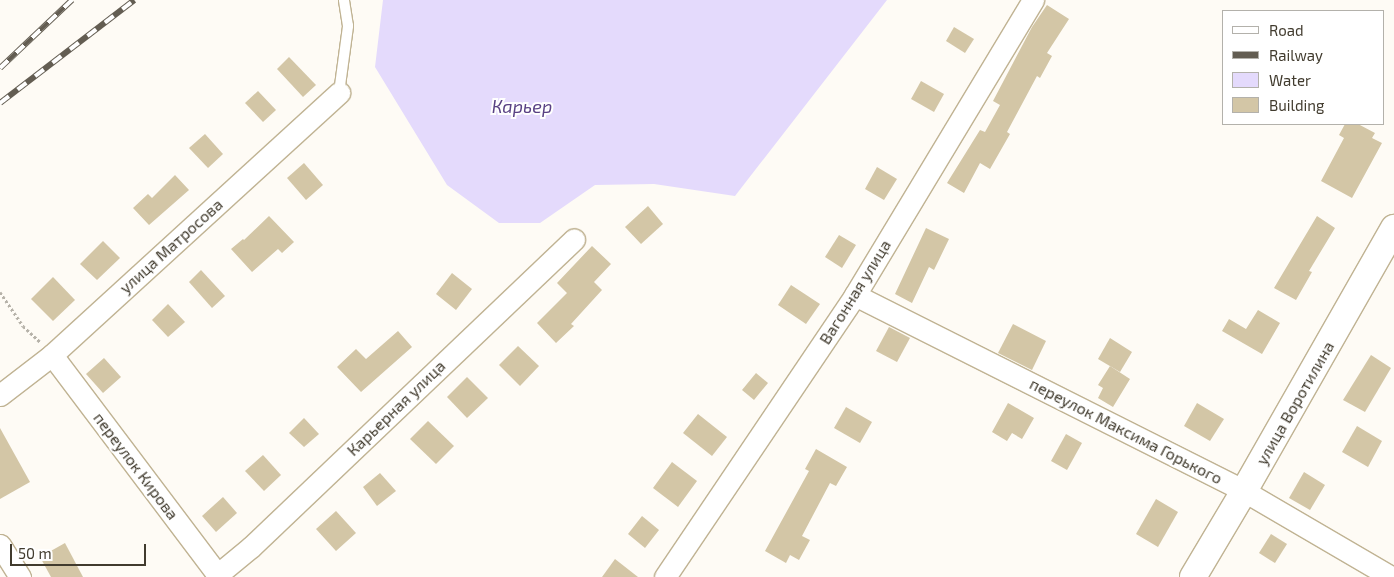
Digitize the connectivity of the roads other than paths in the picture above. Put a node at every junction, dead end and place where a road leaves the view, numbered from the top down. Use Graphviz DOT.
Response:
graph roads {
  1 [pos="344,0"];
  2 [pos="1033,0"];
  3 [pos="340,93"];
  4 [pos="1394,228"];
  5 [pos="574,239"];
  6 [pos="855,295"];
  7 [pos="52,355"];
  8 [pos="0,395"];
  9 [pos="1244,491"];
  10 [pos="0,545"];
  11 [pos="218,576"];
  12 [pos="20,577"];
  13 [pos="665,577"];
  14 [pos="1193,577"];
  15 [pos="1391,577"];
  1 -- 3 [label="lane"];
  2 -- 6 [label="street, Вагонная улица"];
  3 -- 7 [label="street, улица Матросова"];
  4 -- 9 [label="street, улица Воротилина"];
  5 -- 11 [label="street, Карьерная улица"];
  6 -- 9 [label="street, переулок Максима Горького"];
  6 -- 13 [label="street, Вагонная улица"];
  7 -- 8 [label="street, улица Матросова"];
  7 -- 11 [label="street, переулок Кирова"];
  9 -- 14 [label="street, улица Воротилина"];
  9 -- 15 [label="street, переулок Максима Горького"];
  10 -- 12 [label="street"];
}
